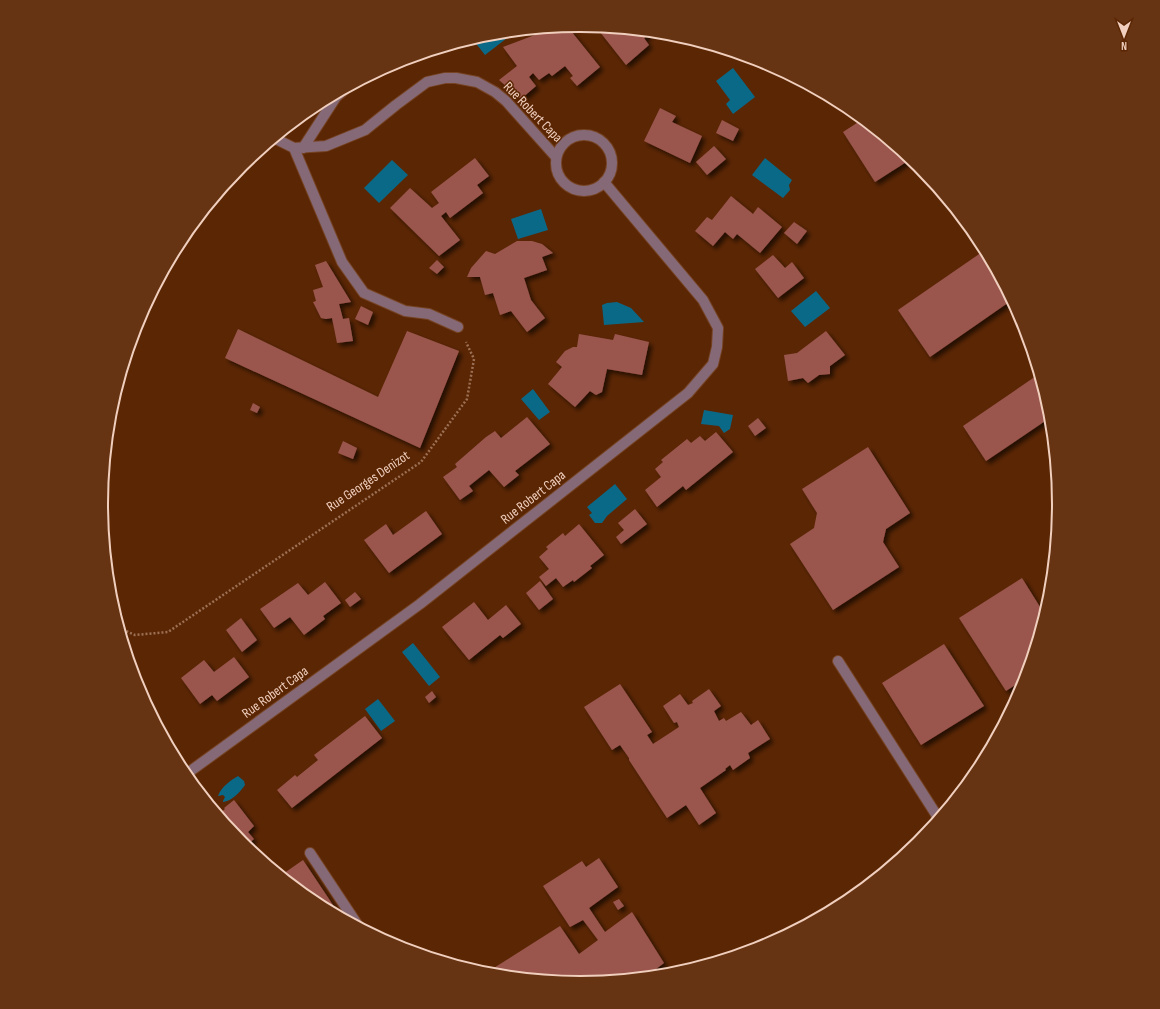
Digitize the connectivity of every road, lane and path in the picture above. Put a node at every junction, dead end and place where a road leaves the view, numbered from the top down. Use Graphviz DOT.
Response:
graph roads {
  1 [pos="332,103"];
  2 [pos="279,140"];
  3 [pos="299,148"];
  4 [pos="556,157"];
  5 [pos="604,182"];
  6 [pos="458,327"];
  7 [pos="125,631"];
  8 [pos="838,661"];
  9 [pos="190,771"];
  10 [pos="936,815"];
  11 [pos="310,853"];
  12 [pos="354,919"];
  1 -- 3 [label="street"];
  2 -- 3 [label="street"];
  3 -- 4 [label="street, Rue Robert Capa"];
  3 -- 6 [label="street"];
  4 -- 5 [label="street, Rue Robert Capa"];
  4 -- 5 [label="street, Rue Robert Capa"];
  5 -- 9 [label="street, Rue Robert Capa"];
  6 -- 7 [label="path, Rue Georges Denizot"];
  8 -- 10 [label="street"];
  11 -- 12 [label="street"];
}
